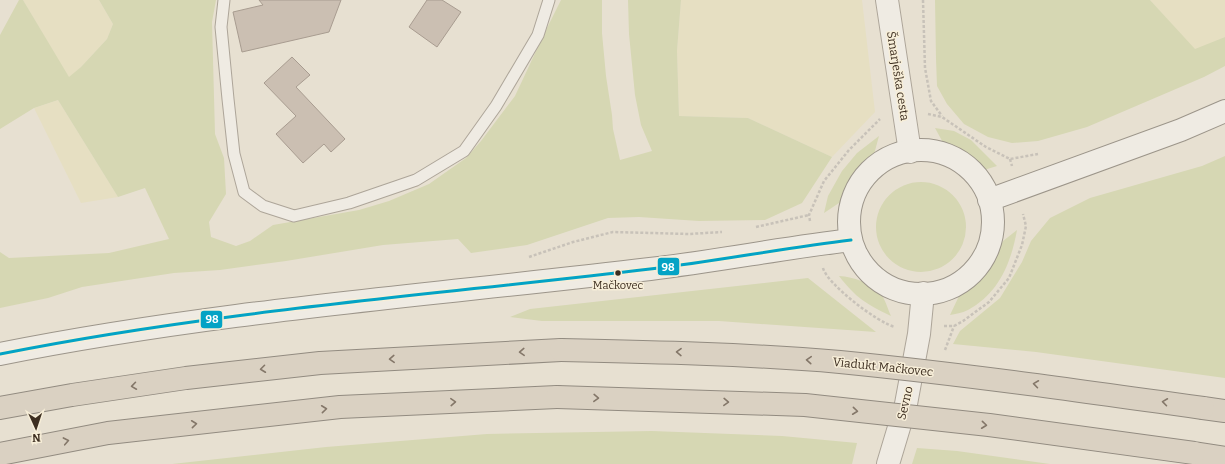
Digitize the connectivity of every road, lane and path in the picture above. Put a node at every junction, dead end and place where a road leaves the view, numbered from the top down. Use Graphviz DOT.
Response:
graph roads {
  1 [pos="224,0"];
  2 [pos="549,0"];
  3 [pos="887,0"];
  4 [pos="923,0"];
  5 [pos="1225,111"];
  6 [pos="926,113"];
  7 [pos="942,117"];
  8 [pos="881,118"];
  9 [pos="910,152"];
  10 [pos="1010,159"];
  11 [pos="989,200"];
  12 [pos="809,215"];
  13 [pos="1026,226"];
  14 [pos="851,240"];
  15 [pos="824,274"];
  16 [pos="923,293"];
  17 [pos="954,326"];
  18 [pos="893,327"];
  19 [pos="0,354"];
  20 [pos="0,408"];
  21 [pos="1225,411"];
  22 [pos="0,454"];
  23 [pos="1225,458"];
  24 [pos="888,464"];
  1 -- 2 [label="lane"];
  3 -- 9 [label="main road, Šmarješka cesta"];
  4 -- 7 [label="path"];
  5 -- 11 [label="main road"];
  6 -- 7 [label="path"];
  7 -- 10 [label="path"];
  8 -- 12 [label="path"];
  9 -- 11 [label="main road"];
  9 -- 14 [label="main road"];
  11 -- 16 [label="main road"];
  13 -- 17 [label="path"];
  14 -- 16 [label="main road"];
  14 -- 19 [label="main road"];
  15 -- 18 [label="path"];
  16 -- 24 [label="main road, Sevno"];
  21 -- 20 [label="highway, Viadukt Mačkovec, one-way, bridge"];
  22 -- 23 [label="highway, one-way, bridge"];
}
